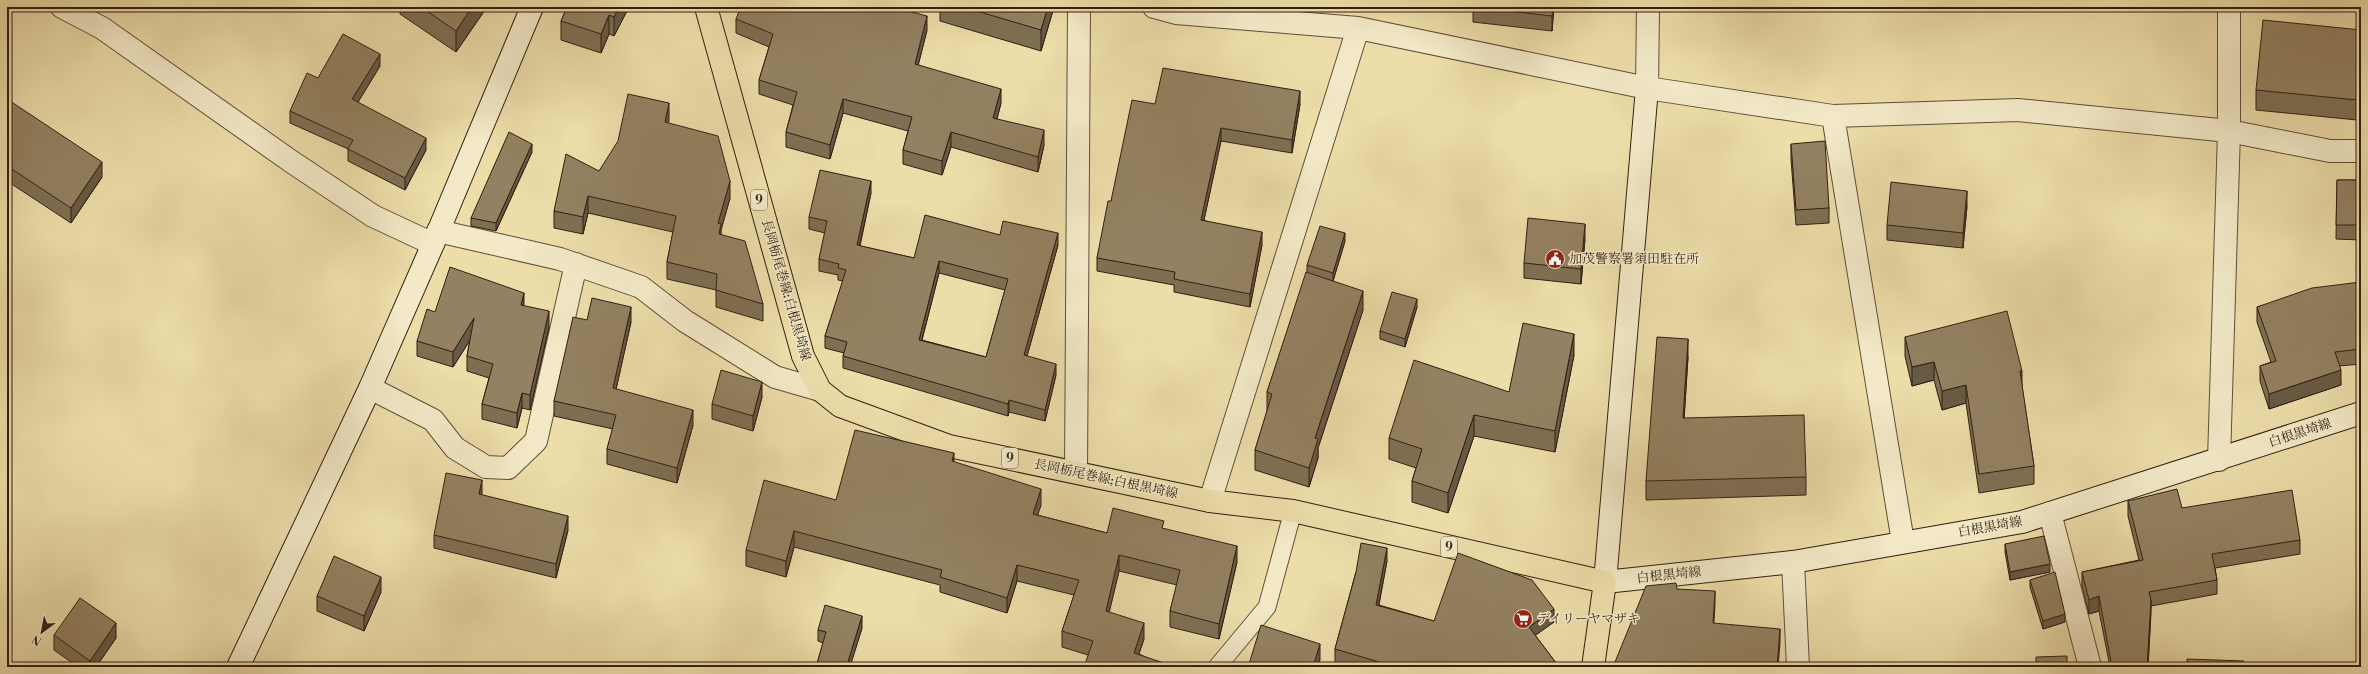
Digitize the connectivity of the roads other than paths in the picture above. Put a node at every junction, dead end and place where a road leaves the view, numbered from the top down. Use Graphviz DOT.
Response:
graph roads {
  1 [pos="62,7"];
  2 [pos="532,7"];
  3 [pos="706,7"];
  4 [pos="1080,7"];
  5 [pos="1154,7"];
  6 [pos="1648,7"];
  7 [pos="2230,7"];
  8 [pos="1358,28"];
  9 [pos="1647,88"];
  10 [pos="1833,116"];
  11 [pos="2229,131"];
  12 [pos="2361,151"];
  13 [pos="436,237"];
  14 [pos="576,264"];
  15 [pos="370,388"];
  16 [pos="820,390"];
  17 [pos="2361,413"];
  18 [pos="2219,460"];
  19 [pos="1076,472"];
  20 [pos="1210,501"];
  21 [pos="1293,511"];
  22 [pos="2050,514"];
  23 [pos="1903,542"];
  24 [pos="1794,562"];
  25 [pos="1605,582"];
  26 [pos="238,667"];
  27 [pos="1217,667"];
  28 [pos="1593,667"];
  29 [pos="1798,667"];
  30 [pos="2090,667"];
  1 -- 13 [label="street"];
  2 -- 13 [label="street"];
  3 -- 16 [label="main road, 長岡栃尾巻線;白根黒埼線 / 9"];
  4 -- 19 [label="street"];
  5 -- 8 [label="street"];
  6 -- 9 [label="street"];
  7 -- 11 [label="street"];
  8 -- 9 [label="street"];
  8 -- 20 [label="street"];
  9 -- 10 [label="street"];
  9 -- 25 [label="street"];
  10 -- 11 [label="street"];
  10 -- 23 [label="street"];
  11 -- 12 [label="street"];
  11 -- 18 [label="street"];
  13 -- 14 [label="street"];
  13 -- 15 [label="street"];
  14 -- 15 [label="street"];
  14 -- 16 [label="street"];
  15 -- 26 [label="street"];
  16 -- 19 [label="main road, 長岡栃尾巻線;白根黒埼線 / 9"];
  17 -- 18 [label="street, 白根黒埼線"];
  18 -- 22 [label="street, 白根黒埼線"];
  19 -- 20 [label="main road, 長岡栃尾巻線;白根黒埼線 / 9"];
  20 -- 21 [label="main road, 長岡栃尾巻線;白根黒埼線 / 9"];
  21 -- 25 [label="main road, 長岡栃尾巻線;白根黒埼線 / 9"];
  21 -- 27 [label="lane"];
  22 -- 23 [label="street, 白根黒埼線"];
  22 -- 30 [label="street"];
  23 -- 24 [label="street, 白根黒埼線"];
  24 -- 25 [label="street, 白根黒埼線"];
  24 -- 29 [label="street"];
  25 -- 28 [label="main road"];
}
